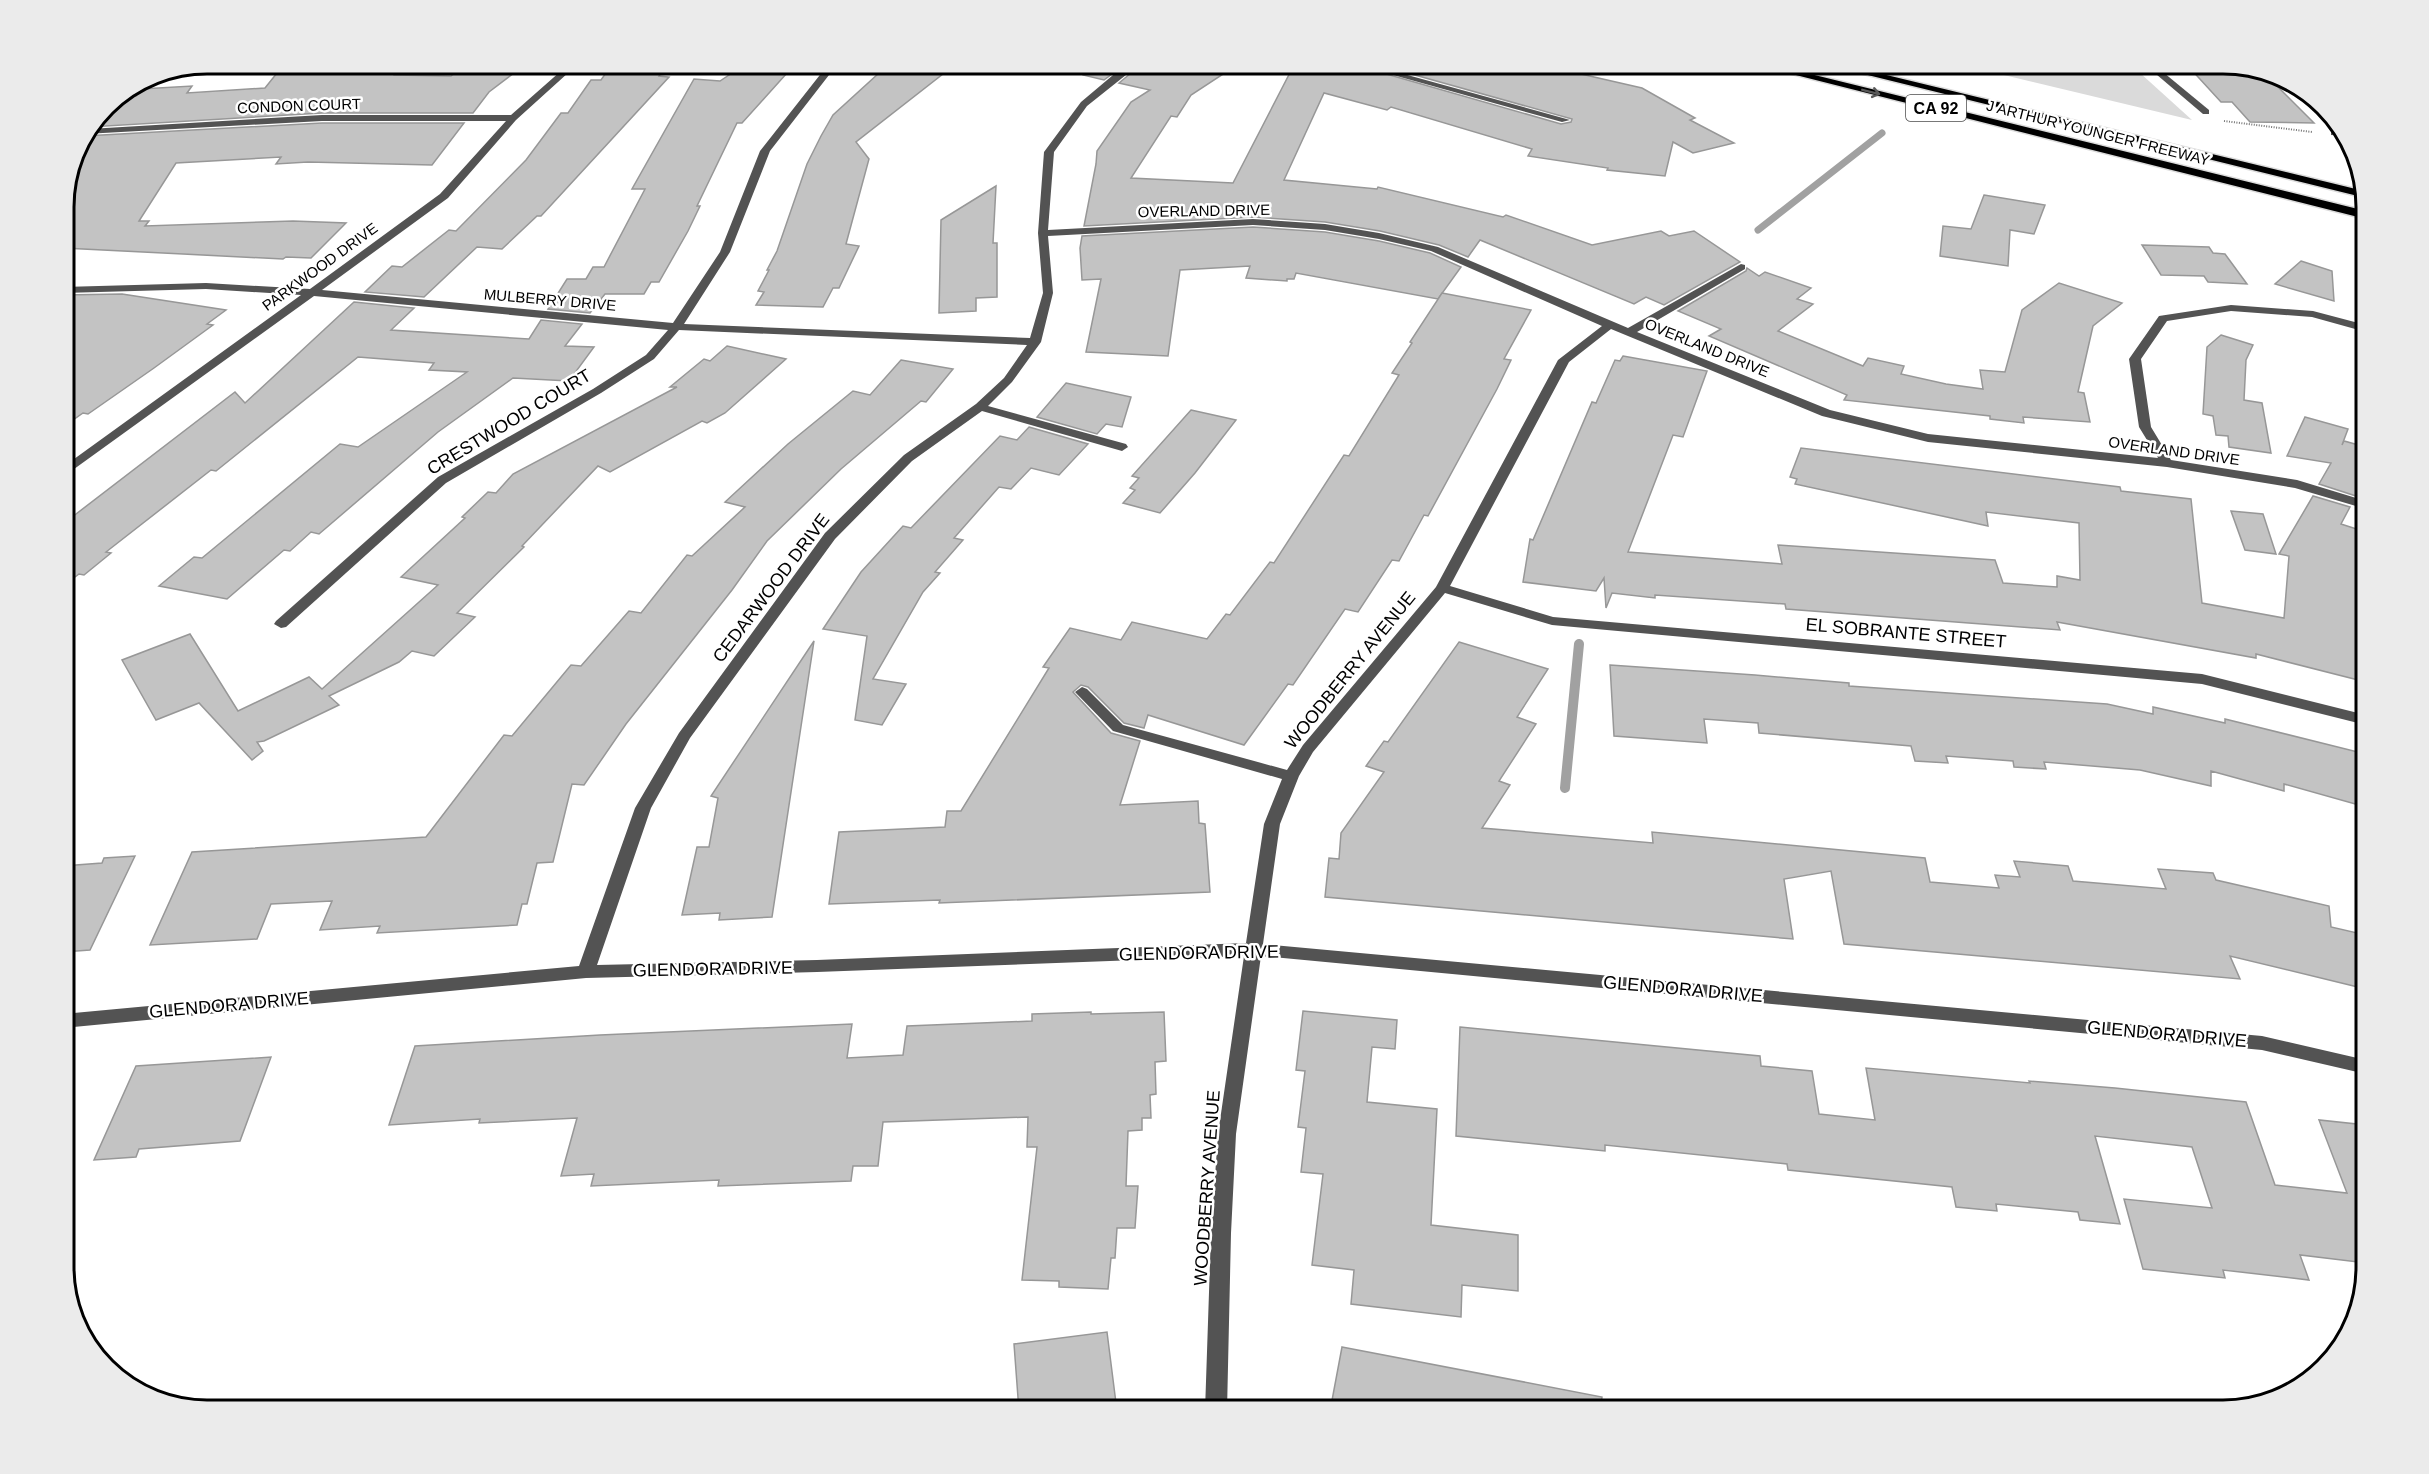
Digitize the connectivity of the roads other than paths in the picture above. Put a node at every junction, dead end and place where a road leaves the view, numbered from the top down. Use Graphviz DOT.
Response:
graph roads {
  1 [pos="563,74"];
  2 [pos="824,74"];
  3 [pos="1120,74"];
  4 [pos="1395,74"];
  5 [pos="1798,74"];
  6 [pos="1870,74"];
  7 [pos="2160,74"];
  8 [pos="2206,112"];
  9 [pos="513,118"];
  10 [pos="1565,120"];
  11 [pos="97,131"];
  12 [pos="2118,134"];
  13 [pos="2119,153"];
  14 [pos="2354,186"];
  15 [pos="2354,192"];
  16 [pos="2355,212"];
  17 [pos="2355,223"];
  18 [pos="1043,233"];
  19 [pos="1741,267"];
  20 [pos="74,290"];
  21 [pos="310,292"];
  22 [pos="1610,325"];
  23 [pos="2355,326"];
  24 [pos="676,327"];
  25 [pos="1629,332"];
  26 [pos="1035,342"];
  27 [pos="980,407"];
  28 [pos="1122,447"];
  29 [pos="2167,463"];
  30 [pos="74,465"];
  31 [pos="2355,502"];
  32 [pos="1442,588"];
  33 [pos="281,624"];
  34 [pos="1082,692"];
  35 [pos="2355,717"];
  36 [pos="1291,776"];
  37 [pos="1253,948"];
  38 [pos="586,972"];
  39 [pos="74,1020"];
  40 [pos="2356,1065"];
  41 [pos="1216,1400"];
  1 -- 9 [label="street, PARKWOOD DRIVE"];
  2 -- 24 [label="street, CRESTWOOD COURT"];
  3 -- 18 [label="street, CEDARWOOD DRIVE"];
  4 -- 10 [label="street"];
  5 -- 13 [label="highway, J ARTHUR YOUNGER FREEWAY / CA 92, one-way"];
  6 -- 12 [label="highway, J ARTHUR YOUNGER FREEWAY / CA 92"];
  7 -- 8 [label="street"];
  9 -- 11 [label="street, CONDON COURT"];
  9 -- 21 [label="street, PARKWOOD DRIVE"];
  12 -- 14 [label="highway"];
  12 -- 15 [label="highway, J ARTHUR YOUNGER FREEWAY / CA 92"];
  13 -- 16 [label="highway, J ARTHUR YOUNGER FREEWAY / CA 92"];
  13 -- 17 [label="highway"];
  18 -- 22 [label="street, OVERLAND DRIVE"];
  18 -- 26 [label="street, CEDARWOOD DRIVE"];
  19 -- 25 [label="street"];
  20 -- 21 [label="street, MULBERRY DRIVE"];
  21 -- 24 [label="street, MULBERRY DRIVE"];
  21 -- 30 [label="street, PARKWOOD DRIVE"];
  22 -- 25 [label="street, OVERLAND DRIVE"];
  22 -- 32 [label="street, WOODBERRY AVENUE"];
  23 -- 29 [label="street"];
  24 -- 26 [label="street, MULBERRY DRIVE"];
  24 -- 33 [label="street, CRESTWOOD COURT"];
  25 -- 29 [label="street, OVERLAND DRIVE"];
  26 -- 27 [label="street, CEDARWOOD DRIVE"];
  27 -- 28 [label="street"];
  27 -- 38 [label="street, CEDARWOOD DRIVE"];
  29 -- 31 [label="street, OVERLAND DRIVE"];
  32 -- 35 [label="street, EL SOBRANTE STREET"];
  32 -- 36 [label="street, WOODBERRY AVENUE"];
  34 -- 36 [label="street"];
  36 -- 37 [label="street, WOODBERRY AVENUE"];
  37 -- 38 [label="street, GLENDORA DRIVE"];
  37 -- 40 [label="street, GLENDORA DRIVE"];
  37 -- 41 [label="street, WOODBERRY AVENUE"];
  38 -- 39 [label="street, GLENDORA DRIVE"];
}
